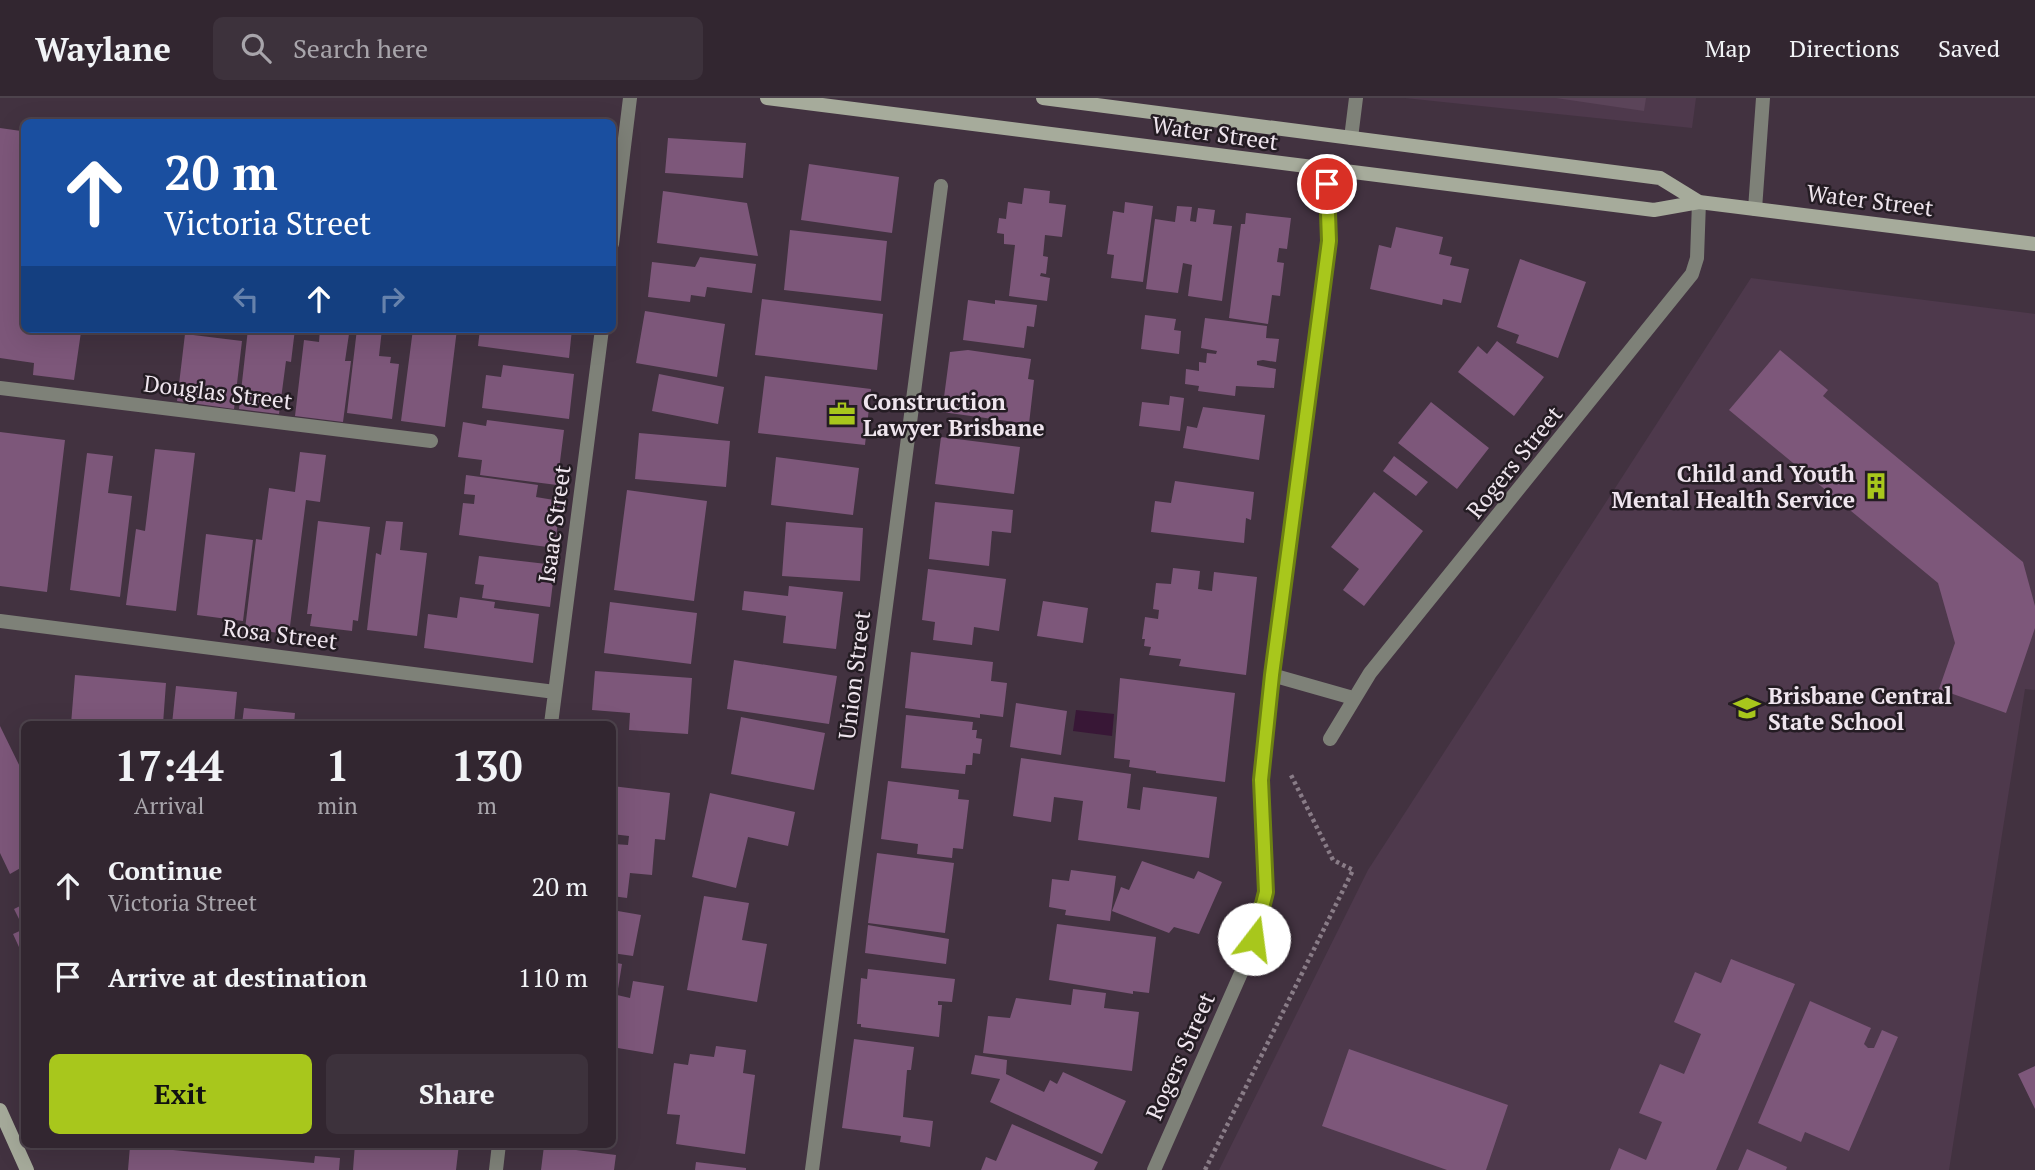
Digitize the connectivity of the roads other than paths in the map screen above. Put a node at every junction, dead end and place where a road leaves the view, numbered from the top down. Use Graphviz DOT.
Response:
graph roads {
  1 [pos="630,98"];
  2 [pos="767,98"];
  3 [pos="1042,98"];
  4 [pos="1356,98"];
  5 [pos="1763,98"];
  6 [pos="1351,138"];
  7 [pos="1325,170"];
  8 [pos="941,186"];
  9 [pos="1699,202"];
  10 [pos="1755,208"];
  11 [pos="616,212"];
  12 [pos="2035,244"];
  13 [pos="601,333"];
  14 [pos="0,388"];
  15 [pos="431,441"];
  16 [pos="0,621"];
  17 [pos="1272,675"];
  18 [pos="555,692"];
  19 [pos="1353,698"];
  20 [pos="551,721"];
  21 [pos="1330,739"];
  22 [pos="0,1110"];
  23 [pos="499,1148"];
  24 [pos="27,1170"];
  25 [pos="496,1170"];
  26 [pos="812,1170"];
  27 [pos="1154,1170"];
  1 -- 11 [label="street"];
  2 -- 7 [label="main road, Water Street"];
  3 -- 6 [label="main road, Water Street"];
  4 -- 6 [label="street"];
  5 -- 10 [label="street"];
  6 -- 9 [label="main road, Water Street"];
  7 -- 9 [label="main road, Water Street"];
  7 -- 17 [label="street, Rogers Street"];
  8 -- 26 [label="street, Union Street"];
  9 -- 10 [label="main road, Water Street"];
  9 -- 19 [label="street, Rogers Street"];
  10 -- 12 [label="main road, Water Street"];
  13 -- 18 [label="street, Isaac Street"];
  14 -- 15 [label="street, Douglas Street"];
  16 -- 18 [label="street, Rosa Street"];
  17 -- 19 [label="street"];
  17 -- 27 [label="street, Rogers Street"];
  18 -- 20 [label="street, Isaac Street"];
  19 -- 21 [label="street, Rogers Street"];
  22 -- 24 [label="main road"];
  23 -- 25 [label="street"];
}
